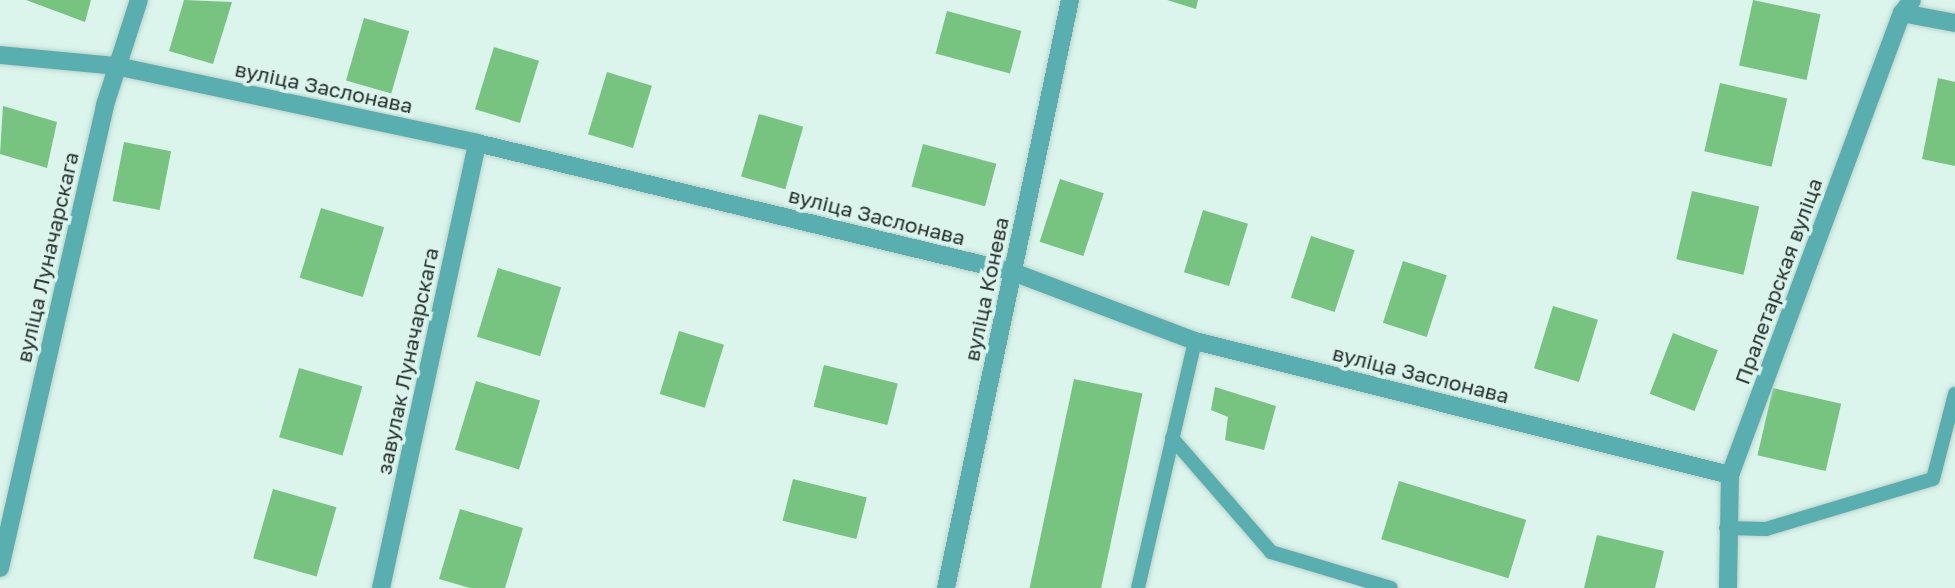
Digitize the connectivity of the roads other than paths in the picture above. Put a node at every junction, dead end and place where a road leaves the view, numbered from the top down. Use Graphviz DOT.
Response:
graph roads {
  1 [pos="139,0"];
  2 [pos="1070,0"];
  3 [pos="1907,6"];
  4 [pos="1955,23"];
  5 [pos="0,55"];
  6 [pos="116,66"];
  7 [pos="477,143"];
  8 [pos="1013,272"];
  9 [pos="1195,341"];
  10 [pos="1955,394"];
  11 [pos="1172,438"];
  12 [pos="1730,475"];
  13 [pos="1726,528"];
  14 [pos="0,568"];
  15 [pos="381,588"];
  16 [pos="946,588"];
  17 [pos="1138,588"];
  18 [pos="1391,588"];
  19 [pos="1728,588"];
  1 -- 6 [label="street, вуліца Луначарскага"];
  2 -- 8 [label="street, вуліца Конева"];
  3 -- 4 [label="street"];
  3 -- 12 [label="street, Пралетарская вуліца"];
  5 -- 6 [label="street, вуліца Заслонава"];
  6 -- 7 [label="street, вуліца Заслонава"];
  6 -- 14 [label="street, вуліца Луначарскага"];
  7 -- 8 [label="street, вуліца Заслонава"];
  7 -- 15 [label="street, завулак Луначарскага"];
  8 -- 9 [label="street, вуліца Заслонава"];
  8 -- 16 [label="street, вуліца Конева"];
  9 -- 11 [label="lane"];
  9 -- 12 [label="street, вуліца Заслонава"];
  10 -- 13 [label="lane"];
  11 -- 17 [label="lane"];
  11 -- 18 [label="lane"];
  12 -- 13 [label="street, Пралетарская вуліца"];
  13 -- 19 [label="street, Пралетарская вуліца"];
}
